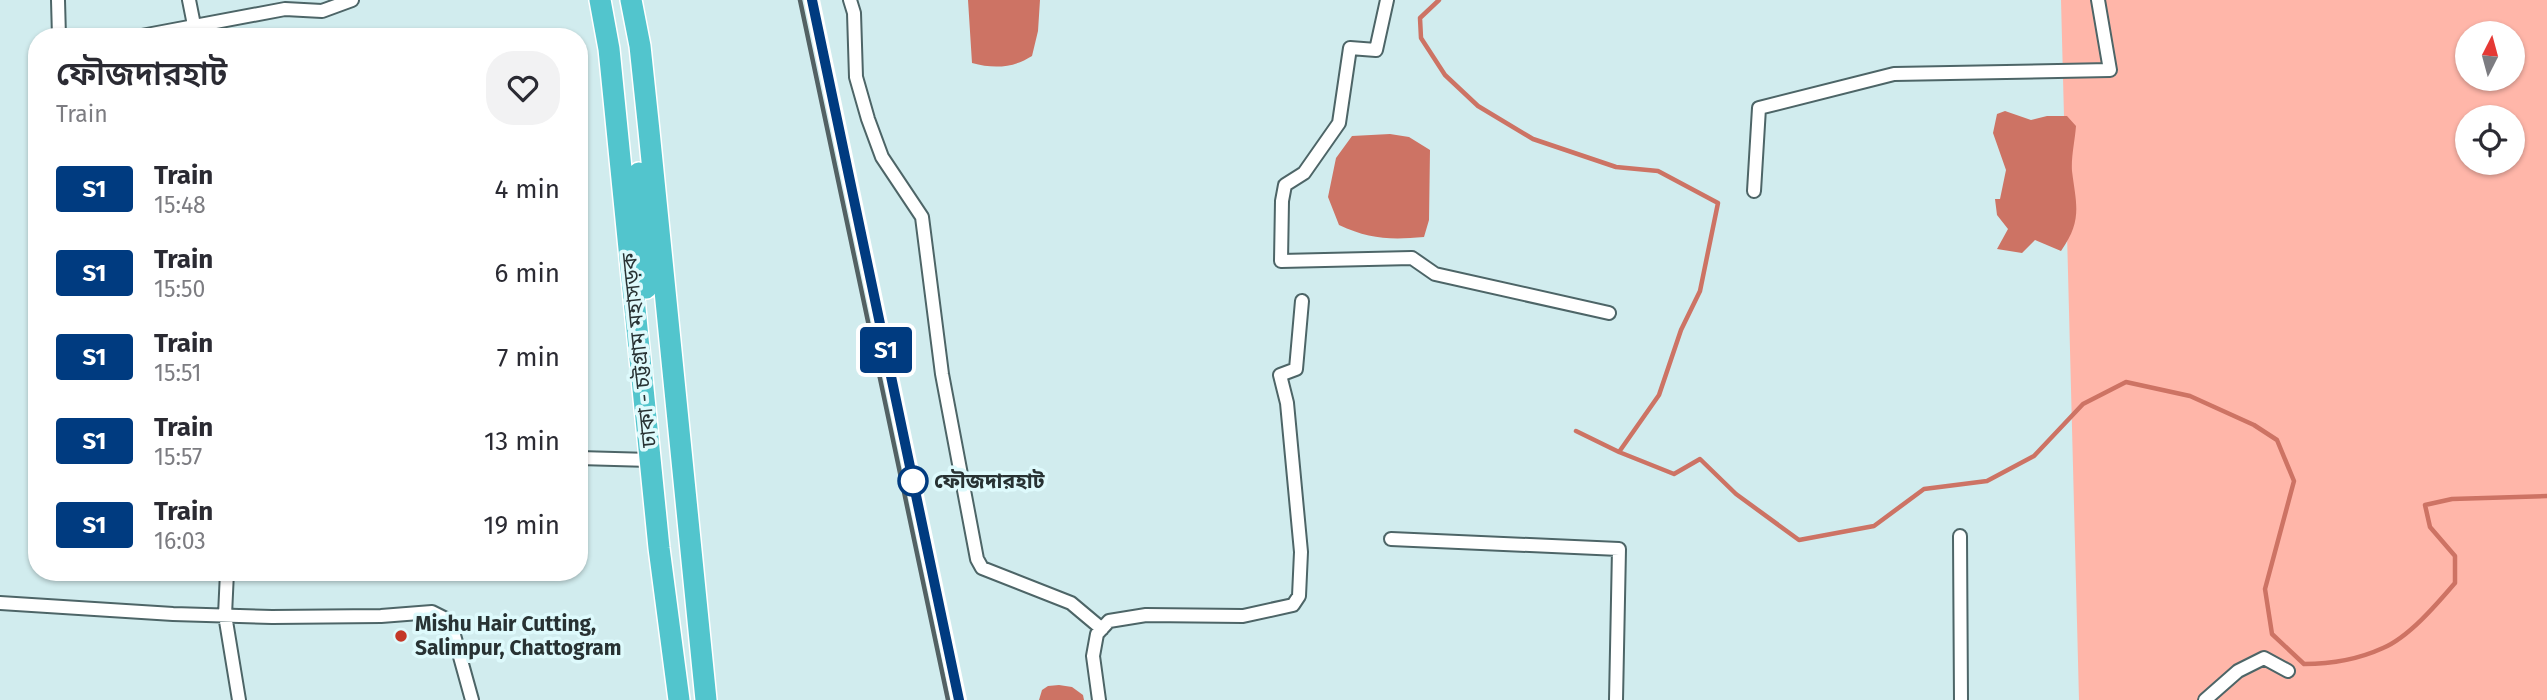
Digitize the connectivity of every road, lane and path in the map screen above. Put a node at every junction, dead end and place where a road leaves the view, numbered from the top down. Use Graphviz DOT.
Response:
graph roads {
  1 [pos="58,0"];
  2 [pos="189,0"];
  3 [pos="352,0"];
  4 [pos="600,0"];
  5 [pos="631,0"];
  6 [pos="850,0"];
  7 [pos="1387,0"];
  8 [pos="2098,0"];
  9 [pos="286,10"];
  10 [pos="194,25"];
  11 [pos="59,28"];
  12 [pos="180,28"];
  13 [pos="640,46"];
  14 [pos="1754,191"];
  15 [pos="1302,302"];
  16 [pos="1609,313"];
  17 [pos="647,426"];
  18 [pos="588,459"];
  19 [pos="650,460"];
  20 [pos="1960,536"];
  21 [pos="1391,539"];
  22 [pos="227,581"];
  23 [pos="0,603"];
  24 [pos="225,615"];
  25 [pos="1102,629"];
  26 [pos="2288,671"];
  27 [pos="239,700"];
  28 [pos="472,700"];
  29 [pos="679,700"];
  30 [pos="706,700"];
  31 [pos="1099,700"];
  32 [pos="1616,700"];
  33 [pos="1961,700"];
  34 [pos="2205,700"];
  1 -- 11 [label="street"];
  2 -- 10 [label="street"];
  3 -- 9 [label="street"];
  4 -- 17 [label="highway, ঢাকা - চট্টগ্রাম মহাসড়ক"];
  5 -- 13 [label="highway, ঢাকা - চট্টগ্রাম মহাসড়ক"];
  6 -- 25 [label="street"];
  7 -- 16 [label="street"];
  8 -- 14 [label="street"];
  9 -- 10 [label="street"];
  10 -- 12 [label="street"];
  13 -- 17 [label="highway"];
  13 -- 30 [label="highway, ঢাকা - চট্টগ্রাম মহাসড়ক"];
  15 -- 25 [label="street"];
  17 -- 19 [label="highway, ঢাকা - চট্টগ্রাম মহাসড়ক"];
  18 -- 19 [label="street"];
  19 -- 29 [label="highway, ঢাকা - চট্টগ্রাম মহাসড়ক"];
  20 -- 33 [label="street"];
  21 -- 32 [label="street"];
  22 -- 24 [label="street"];
  23 -- 24 [label="street"];
  24 -- 27 [label="street"];
  24 -- 28 [label="street"];
  25 -- 31 [label="street"];
  26 -- 34 [label="street"];
}
